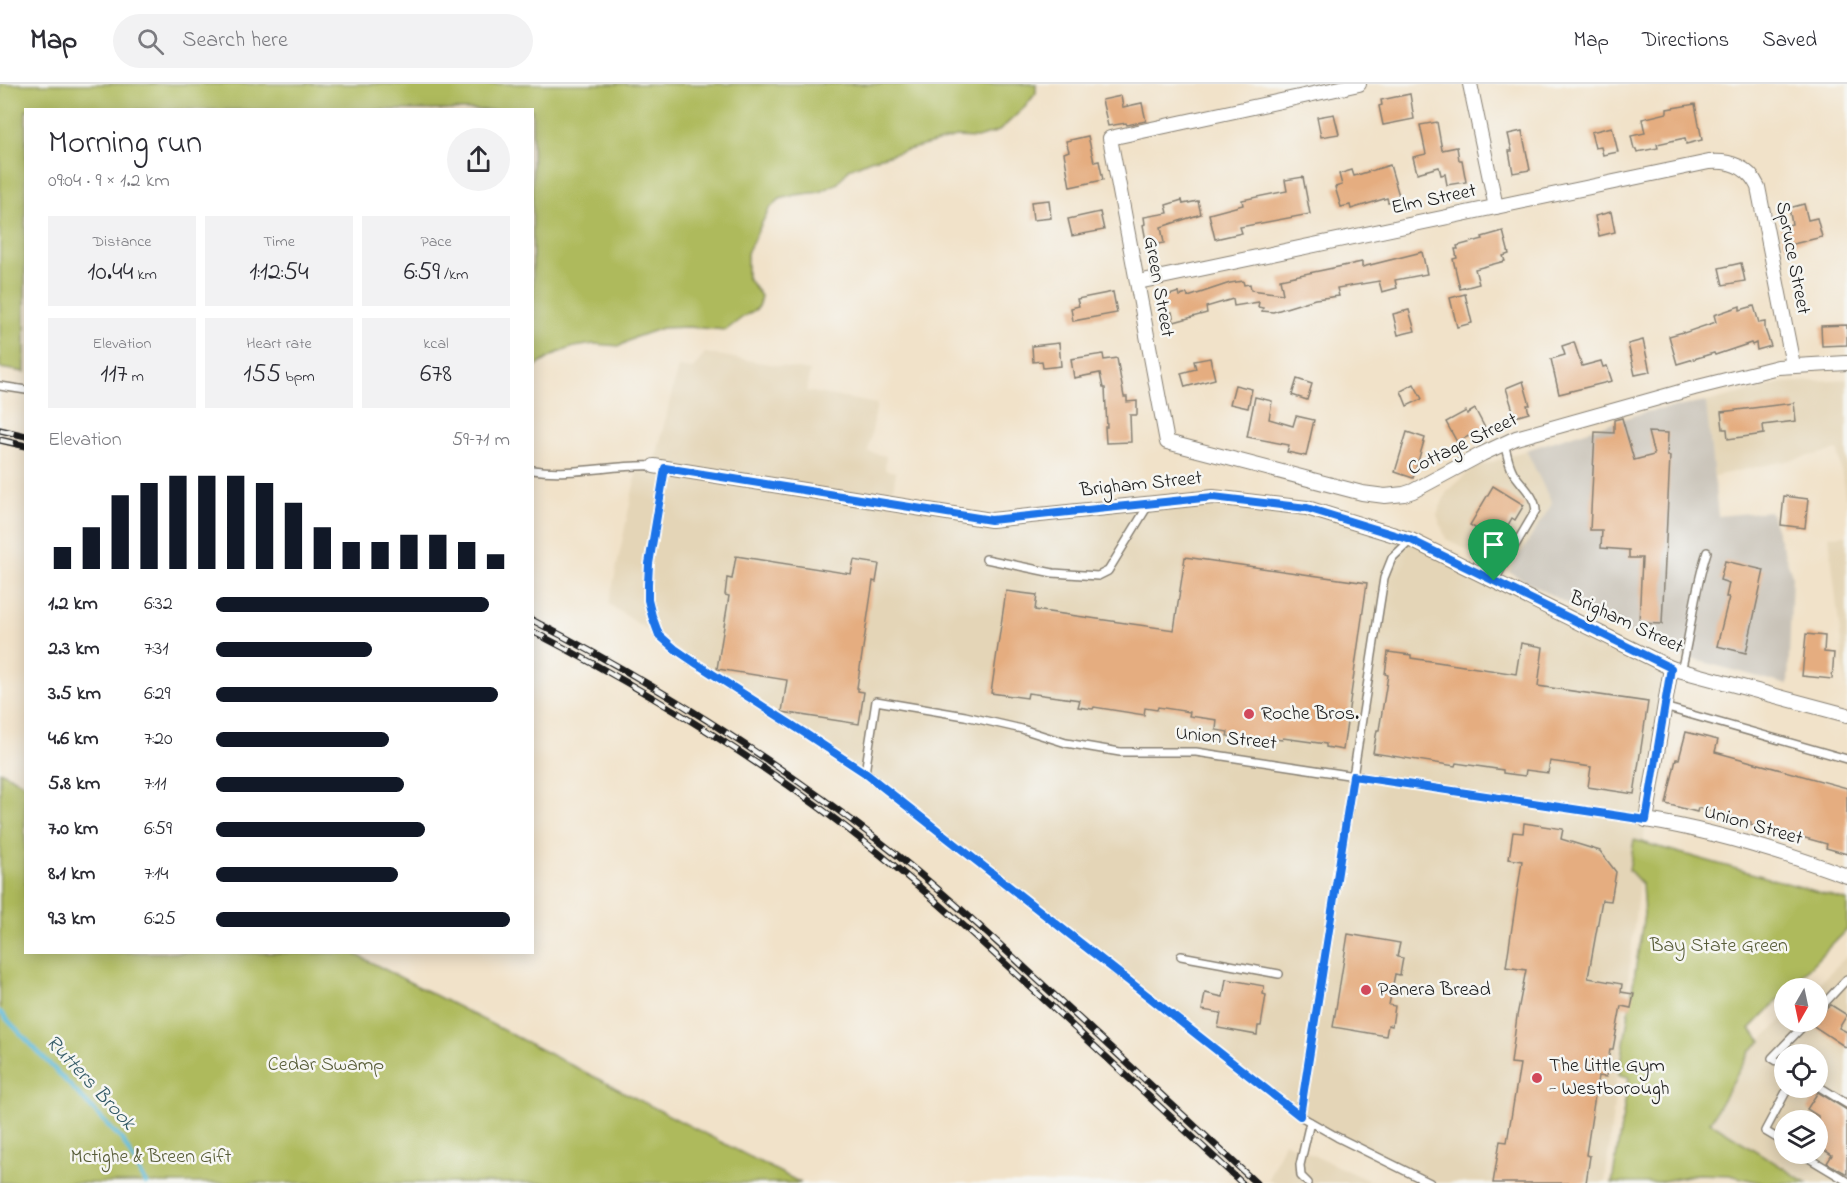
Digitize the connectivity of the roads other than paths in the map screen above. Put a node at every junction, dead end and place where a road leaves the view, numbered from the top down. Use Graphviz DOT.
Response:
graph roads {
  1 [pos="1359,84"];
  2 [pos="1470,84"];
  3 [pos="1738,166"];
  4 [pos="1496,207"];
  5 [pos="1138,282"];
  6 [pos="1847,363"];
  7 [pos="1793,365"];
  8 [pos="0,386"];
  9 [pos="24,390"];
  10 [pos="1167,442"];
  11 [pos="1504,443"];
  12 [pos="659,467"];
  13 [pos="534,470"];
  14 [pos="1149,504"];
  15 [pos="1411,540"];
  16 [pos="1707,552"];
  17 [pos="986,560"];
  18 [pos="1494,581"];
  19 [pos="1676,670"];
  20 [pos="1664,707"];
  21 [pos="1847,715"];
  22 [pos="1847,759"];
  23 [pos="865,773"];
  24 [pos="1353,776"];
  25 [pos="1646,820"];
  26 [pos="1847,876"];
  27 [pos="1181,956"];
  28 [pos="1279,974"];
  29 [pos="1847,979"];
  30 [pos="1828,999"];
  31 [pos="1797,1032"];
  32 [pos="1786,1044"];
  33 [pos="1828,1092"];
  34 [pos="1847,1104"];
  35 [pos="1774,1114"];
  36 [pos="1300,1116"];
  37 [pos="1310,1122"];
  38 [pos="1774,1136"];
  39 [pos="1819,1164"];
  40 [pos="1847,1181"];
  41 [pos="1308,1183"];
  42 [pos="1430,1183"];
  1 -- 5 [label="street, Green Street"];
  2 -- 4 [label="street"];
  3 -- 4 [label="street, Elm Street"];
  3 -- 7 [label="street, Spruce Street"];
  4 -- 5 [label="street, Elm Street"];
  5 -- 10 [label="street, Green Street"];
  6 -- 7 [label="street, Cottage Street"];
  7 -- 11 [label="street, Cottage Street"];
  8 -- 9 [label="lane"];
  10 -- 11 [label="street, Cottage Street"];
  11 -- 18 [label="lane"];
  12 -- 13 [label="lane"];
  12 -- 14 [label="street, Brigham Street"];
  12 -- 23 [label="lane"];
  14 -- 15 [label="street, Brigham Street"];
  14 -- 17 [label="lane"];
  15 -- 18 [label="street, Brigham Street"];
  15 -- 24 [label="lane"];
  16 -- 19 [label="lane"];
  18 -- 19 [label="street, Brigham Street"];
  19 -- 20 [label="street"];
  19 -- 21 [label="street, Brigham Street"];
  20 -- 22 [label="lane"];
  20 -- 25 [label="street"];
  23 -- 24 [label="lane, Union Street"];
  23 -- 36 [label="lane"];
  24 -- 25 [label="lane, Union Street"];
  24 -- 36 [label="lane"];
  25 -- 26 [label="street, Union Street"];
  27 -- 28 [label="lane"];
  29 -- 30 [label="lane"];
  31 -- 32 [label="lane"];
  33 -- 34 [label="lane"];
  35 -- 38 [label="lane"];
  36 -- 37 [label="lane"];
  37 -- 41 [label="lane"];
  37 -- 42 [label="lane"];
  39 -- 40 [label="lane"];
}
